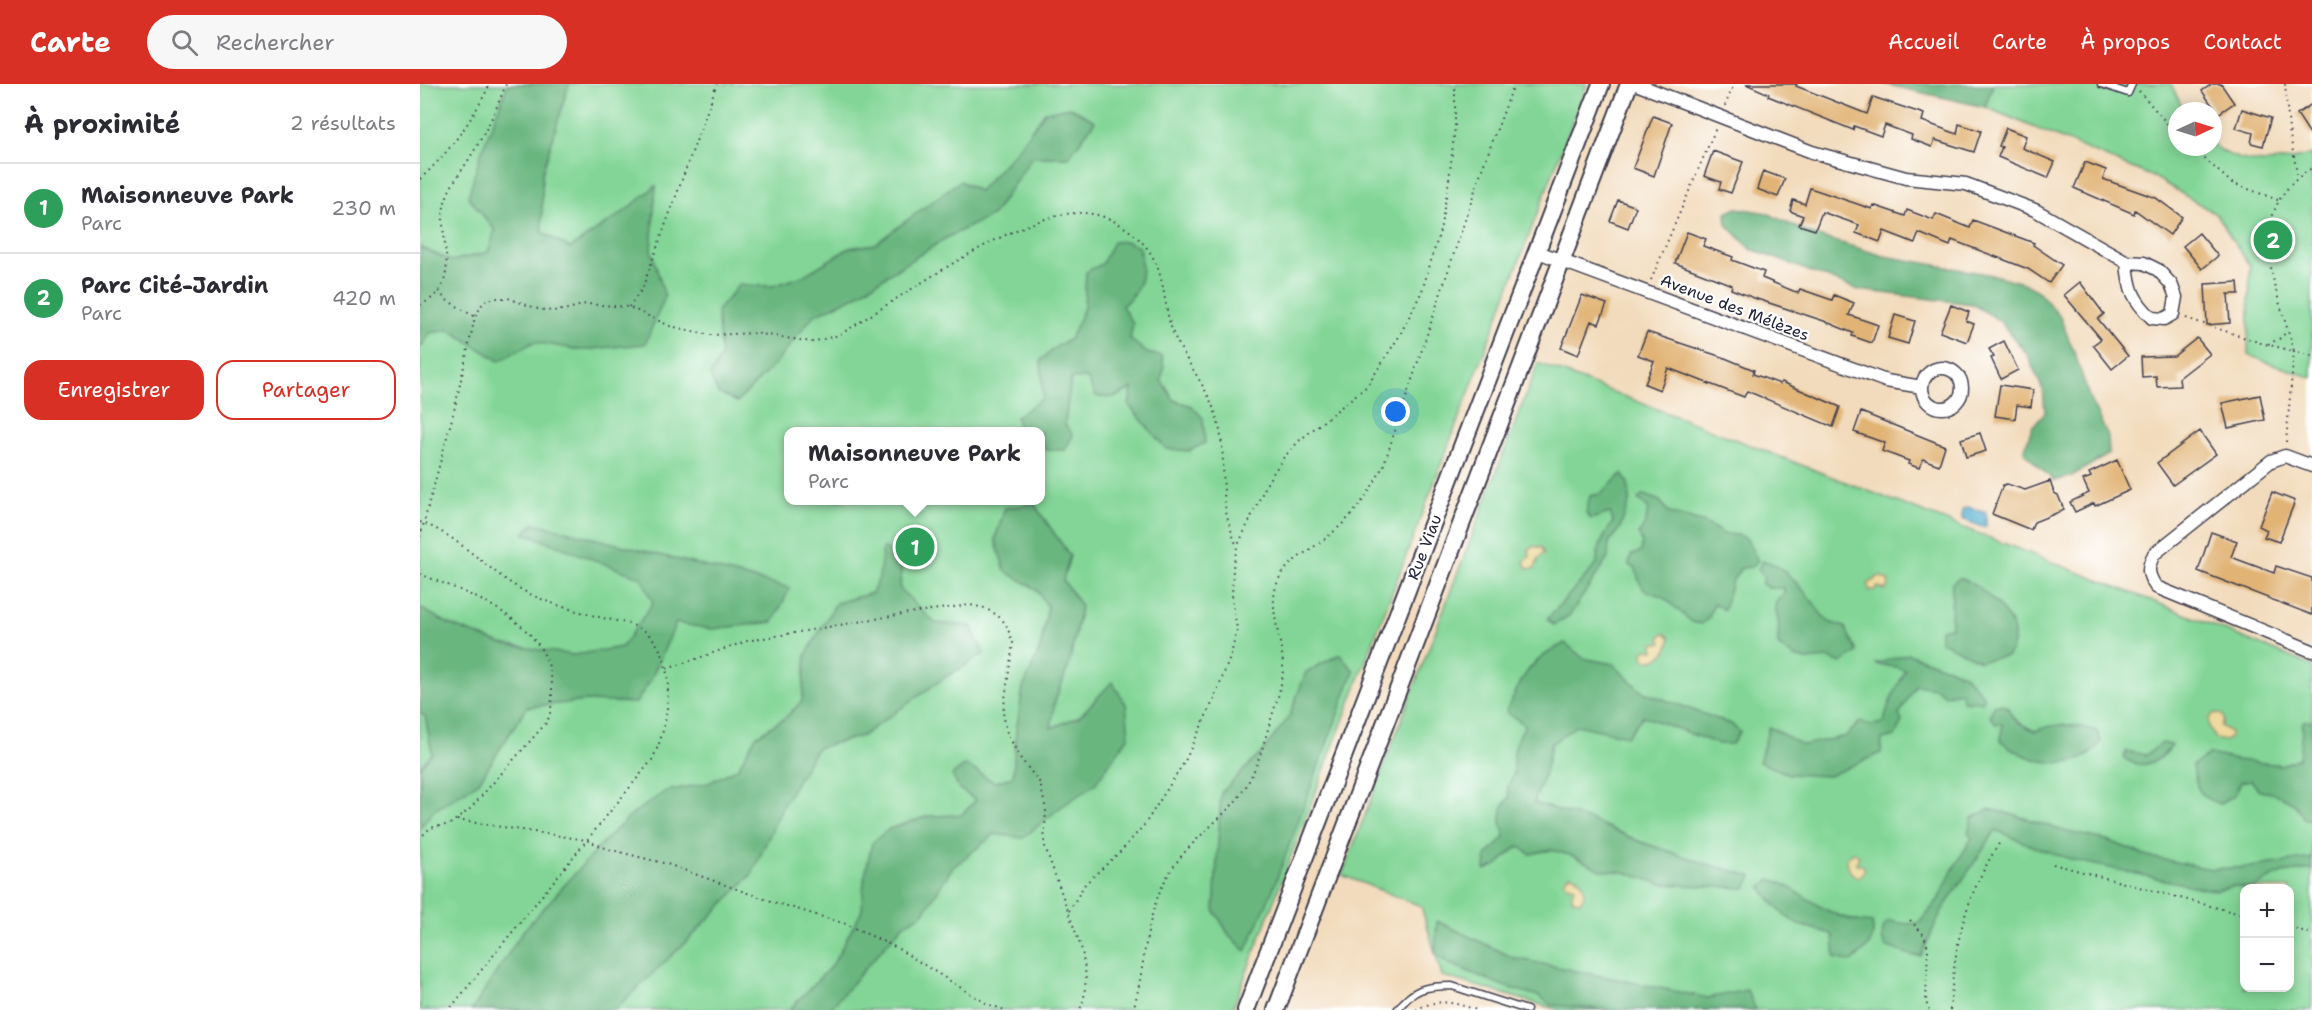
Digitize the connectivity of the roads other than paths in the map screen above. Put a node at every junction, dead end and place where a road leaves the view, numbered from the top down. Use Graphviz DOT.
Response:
graph roads {
  1 [pos="1601,84"];
  2 [pos="1629,84"];
  3 [pos="1636,84"];
  4 [pos="2101,84"];
  5 [pos="2133,84"];
  6 [pos="1538,252"];
  7 [pos="1562,261"];
  8 [pos="2127,262"];
  9 [pos="1922,387"];
  10 [pos="2312,466"];
  11 [pos="2312,651"];
  12 [pos="1246,1010"];
  13 [pos="1276,1010"];
  14 [pos="1396,1010"];
  15 [pos="1527,1010"];
  1 -- 6 [label="main road, Rue Viau"];
  2 -- 7 [label="main road, Rue Viau"];
  3 -- 8 [label="street"];
  4 -- 5 [label="lane"];
  6 -- 7 [label="street, Avenue des Mélèzes"];
  6 -- 12 [label="main road, Rue Viau"];
  7 -- 9 [label="street, Avenue des Mélèzes"];
  7 -- 13 [label="main road, Rue Viau"];
  8 -- 8 [label="street"];
  10 -- 11 [label="street"];
  14 -- 15 [label="lane"];
}
